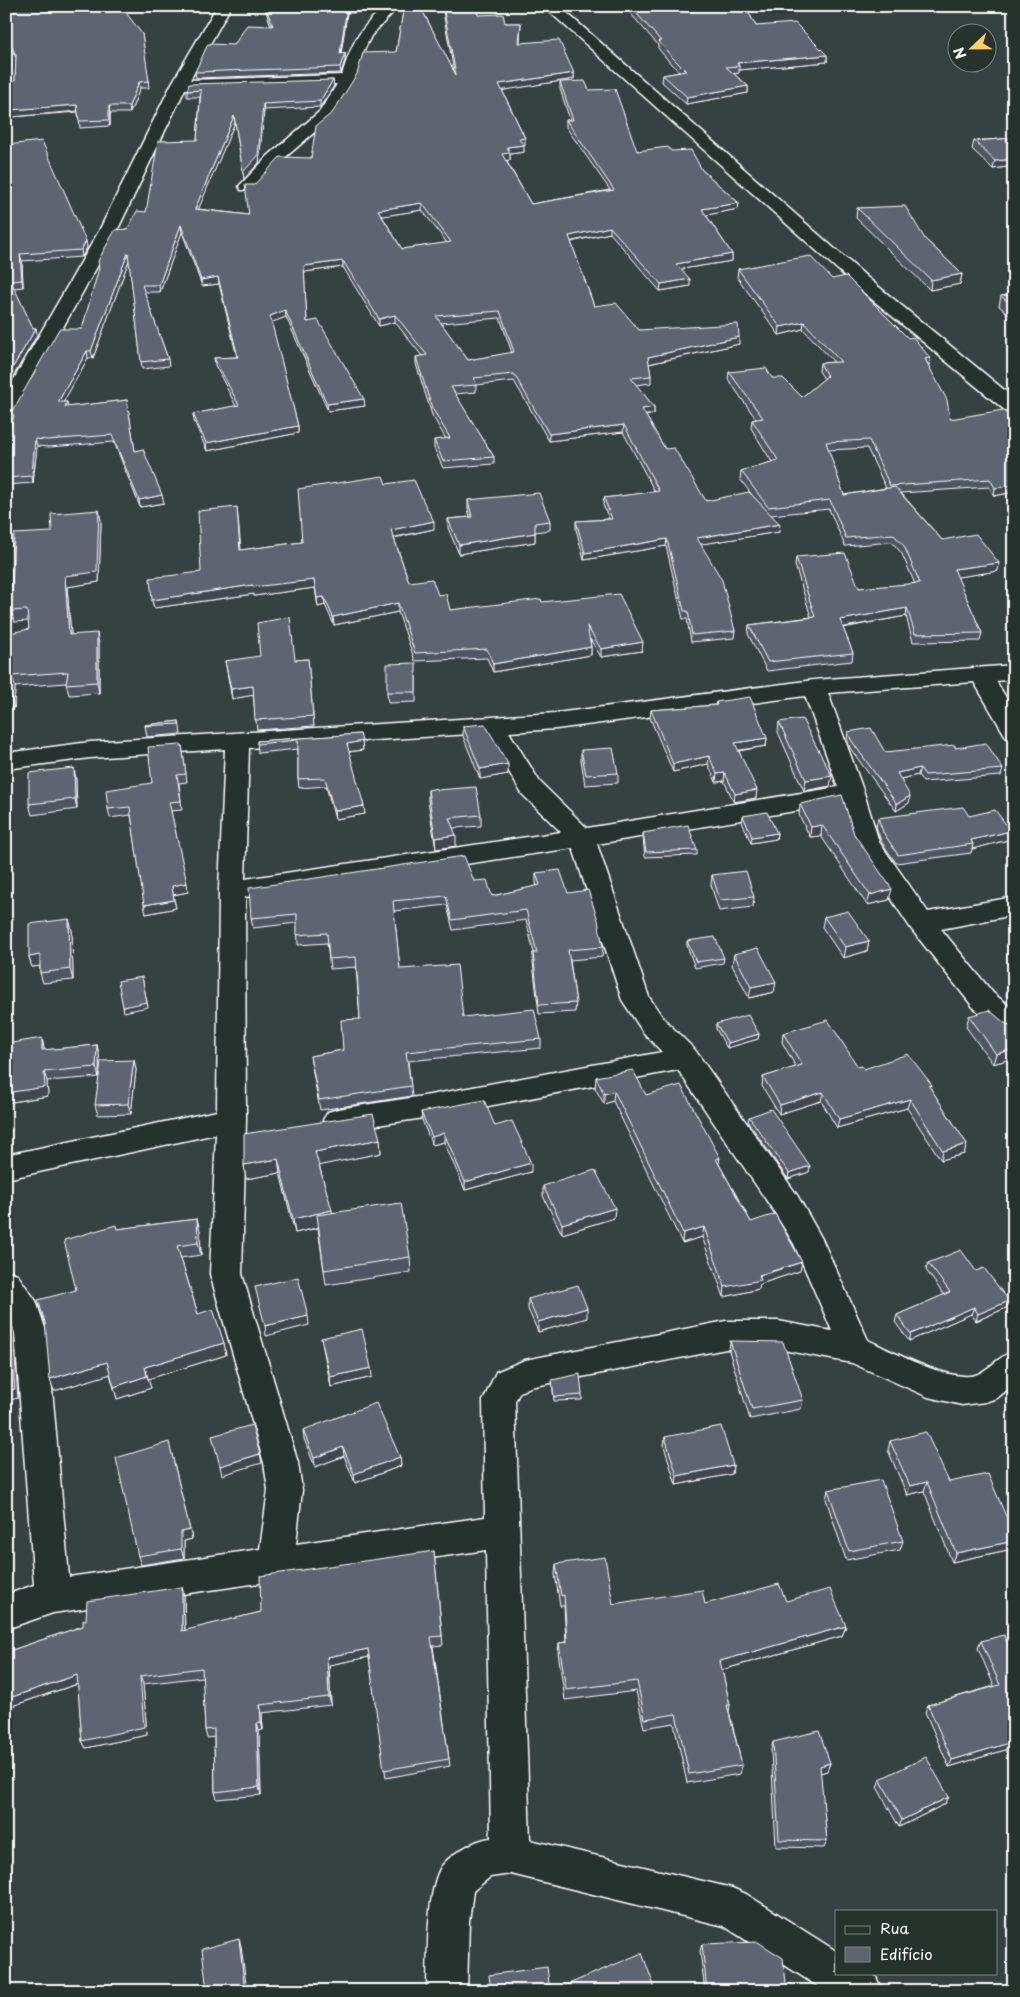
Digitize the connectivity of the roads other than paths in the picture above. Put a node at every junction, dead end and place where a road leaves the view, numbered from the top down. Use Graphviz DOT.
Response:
graph roads {
  1 [pos="224,6"];
  2 [pos="392,6"];
  3 [pos="550,6"];
  4 [pos="348,79"];
  5 [pos="179,85"];
  6 [pos="247,186"];
  7 [pos="1014,408"];
  8 [pos="6,411"];
  9 [pos="1014,672"];
  10 [pos="982,676"];
  11 [pos="814,687"];
  12 [pos="492,724"];
  13 [pos="1014,732"];
  14 [pos="237,740"];
  15 [pos="6,761"];
  16 [pos="852,793"];
  17 [pos="582,838"];
  18 [pos="232,890"];
  19 [pos="1014,906"];
  20 [pos="921,923"];
  21 [pos="1014,1026"];
  22 [pos="686,1058"];
  23 [pos="316,1124"];
  24 [pos="231,1128"];
  25 [pos="259,1133"];
  26 [pos="6,1167"];
  27 [pos="6,1283"];
  28 [pos="856,1350"];
  29 [pos="1014,1365"];
  30 [pos="503,1531"];
  31 [pos="276,1564"];
  32 [pos="54,1596"];
  33 [pos="6,1612"];
  34 [pos="511,1855"];
  35 [pos="835,1974"];
  36 [pos="835,1974"];
  37 [pos="447,1991"];
  38 [pos="862,1991"];
  1 -- 5 [label="street"];
  2 -- 4 [label="street"];
  3 -- 7 [label="street"];
  4 -- 5 [label="street"];
  4 -- 6 [label="street"];
  5 -- 8 [label="street"];
  9 -- 10 [label="street"];
  10 -- 11 [label="street"];
  10 -- 13 [label="street"];
  11 -- 12 [label="street"];
  11 -- 16 [label="street"];
  12 -- 14 [label="street"];
  12 -- 17 [label="street"];
  14 -- 15 [label="street"];
  14 -- 18 [label="street"];
  16 -- 17 [label="street"];
  16 -- 20 [label="street"];
  17 -- 18 [label="street"];
  17 -- 22 [label="street"];
  18 -- 24 [label="street"];
  19 -- 20 [label="street"];
  20 -- 21 [label="street"];
  22 -- 23 [label="street"];
  22 -- 28 [label="street"];
  24 -- 25 [label="street"];
  24 -- 26 [label="street"];
  24 -- 31 [label="street"];
  27 -- 32 [label="street"];
  28 -- 29 [label="street"];
  28 -- 30 [label="street"];
  30 -- 31 [label="street"];
  30 -- 34 [label="street"];
  31 -- 32 [label="street"];
  32 -- 33 [label="street"];
  34 -- 35 [label="street"];
  34 -- 37 [label="street"];
  36 -- 38 [label="street"];
}
